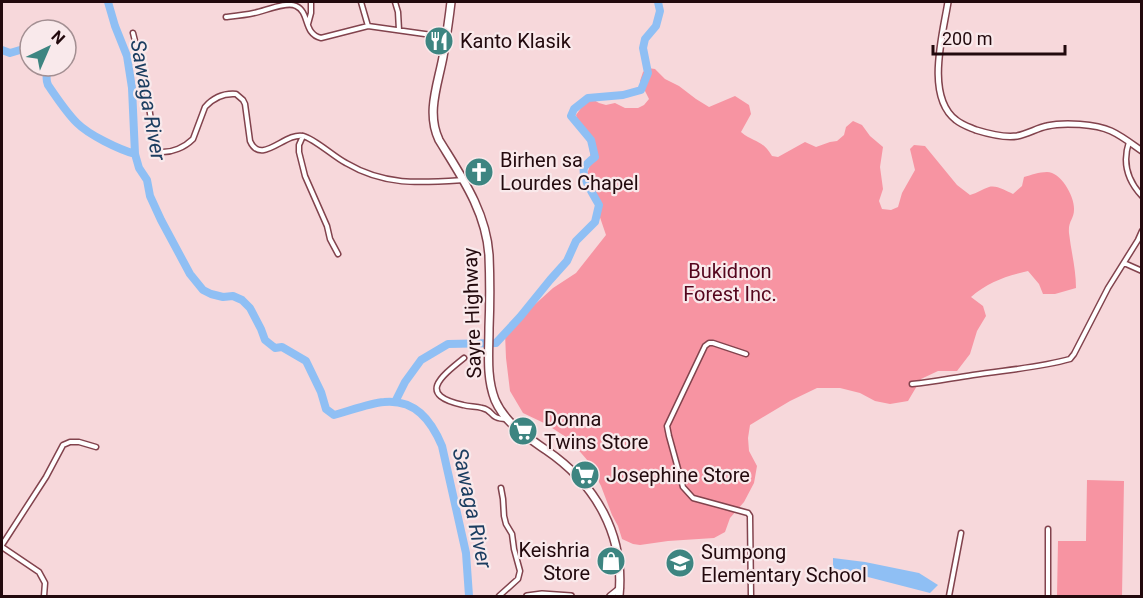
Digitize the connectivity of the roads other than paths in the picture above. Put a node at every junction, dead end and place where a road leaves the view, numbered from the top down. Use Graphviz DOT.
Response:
graph roads {
  1 [pos="311,2"];
  2 [pos="361,2"];
  3 [pos="395,2"];
  4 [pos="452,2"];
  5 [pos="948,2"];
  6 [pos="226,17"];
  7 [pos="308,25"];
  8 [pos="368,26"];
  9 [pos="399,30"];
  10 [pos="133,33"];
  11 [pos="446,37"];
  12 [pos="303,136"];
  13 [pos="1129,142"];
  14 [pos="1142,151"];
  15 [pos="464,180"];
  16 [pos="1142,196"];
  17 [pos="1142,231"];
  18 [pos="338,254"];
  19 [pos="1124,263"];
  20 [pos="1142,271"];
  21 [pos="746,354"];
  22 [pos="464,358"];
  23 [pos="912,384"];
  24 [pos="507,419"];
  25 [pos="96,447"];
  26 [pos="501,488"];
  27 [pos="1048,529"];
  28 [pos="962,533"];
  29 [pos="2,546"];
  30 [pos="619,592"];
  31 [pos="44,597"];
  32 [pos="499,597"];
  33 [pos="527,597"];
  34 [pos="572,597"];
  35 [pos="610,597"];
  36 [pos="751,597"];
  37 [pos="950,597"];
  38 [pos="1048,597"];
  1 -- 7 [label="street"];
  2 -- 8 [label="street"];
  3 -- 9 [label="street"];
  4 -- 11 [label="highway, Sayre Highway"];
  5 -- 13 [label="main road"];
  6 -- 7 [label="street"];
  7 -- 8 [label="street"];
  8 -- 9 [label="street"];
  9 -- 11 [label="street"];
  10 -- 12 [label="street"];
  11 -- 15 [label="highway, Sayre Highway"];
  12 -- 15 [label="street"];
  12 -- 18 [label="street"];
  13 -- 14 [label="main road"];
  13 -- 16 [label="street"];
  15 -- 24 [label="highway, Sayre Highway"];
  17 -- 19 [label="street"];
  19 -- 20 [label="street"];
  19 -- 23 [label="street"];
  21 -- 36 [label="street"];
  22 -- 24 [label="street"];
  24 -- 30 [label="highway, Sayre Highway"];
  25 -- 29 [label="street"];
  26 -- 32 [label="street"];
  27 -- 38 [label="street"];
  28 -- 37 [label="street"];
  29 -- 31 [label="street"];
  30 -- 35 [label="main road"];
  33 -- 34 [label="main road"];
}
